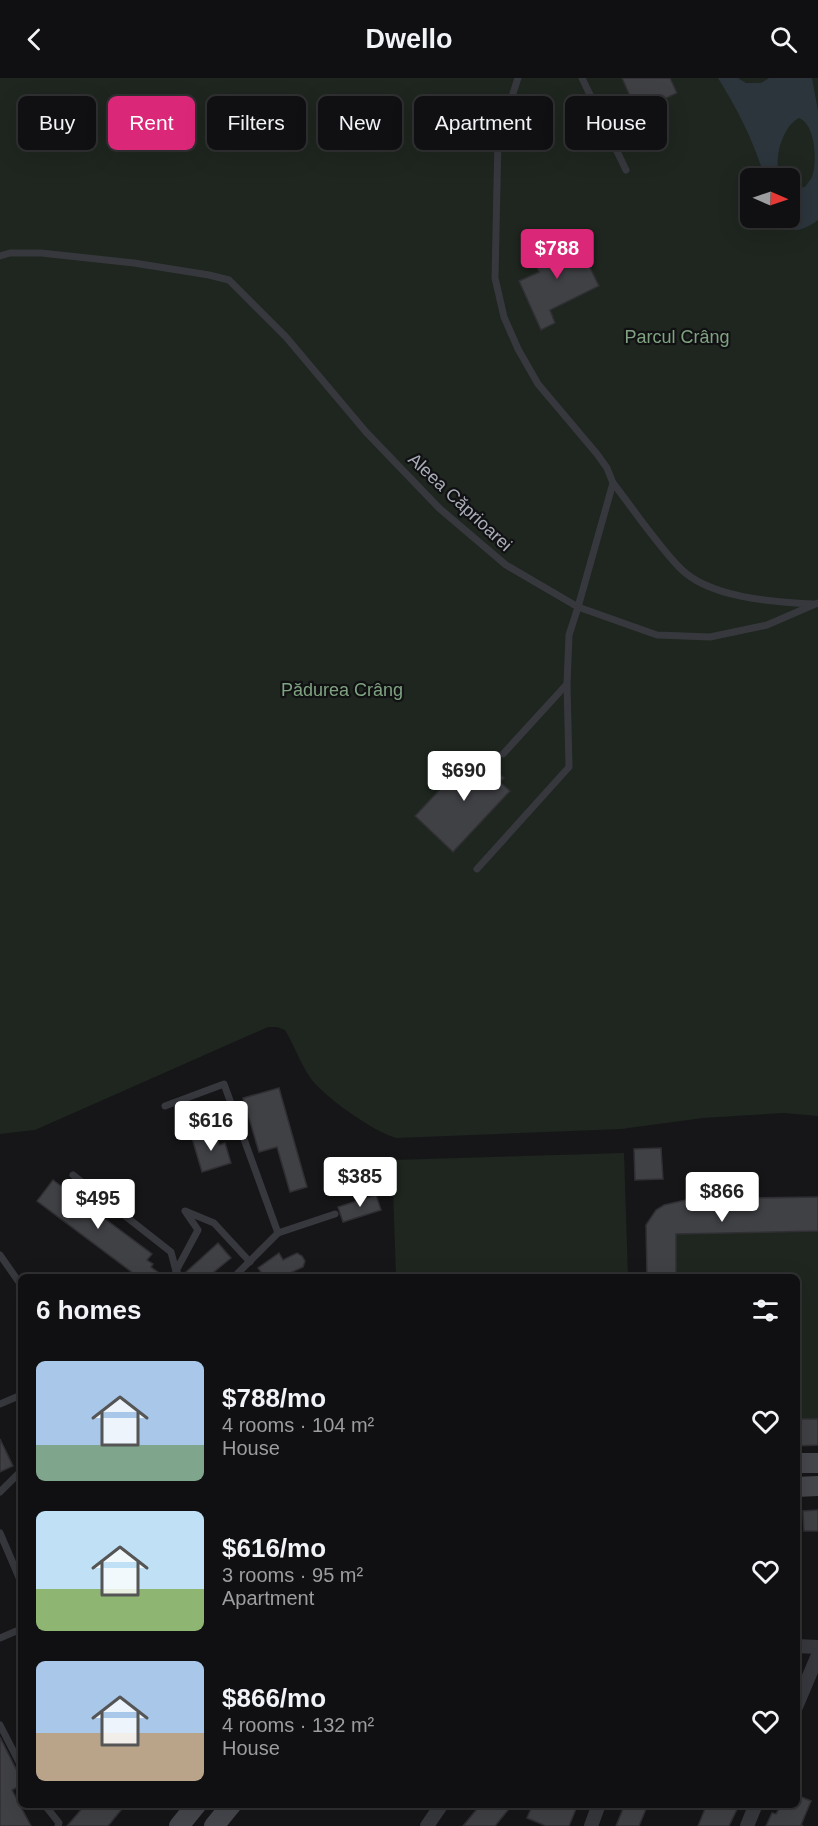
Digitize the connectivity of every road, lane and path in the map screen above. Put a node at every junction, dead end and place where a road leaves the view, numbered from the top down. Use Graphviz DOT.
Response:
graph roads {
  1 [pos="518,78"];
  2 [pos="582,78"];
  3 [pos="626,170"];
  4 [pos="0,256"];
  5 [pos="613,483"];
  6 [pos="817,603"];
  7 [pos="578,607"];
  8 [pos="567,684"];
  9 [pos="503,754"];
  10 [pos="477,869"];
  11 [pos="165,1106"];
  12 [pos="73,1175"];
  13 [pos="335,1214"];
  14 [pos="214,1223"];
  15 [pos="198,1230"];
  16 [pos="278,1233"];
  17 [pos="171,1252"];
  18 [pos="186,1254"];
  19 [pos="0,1255"];
  20 [pos="250,1262"];
  21 [pos="178,1274"];
  22 [pos="238,1274"];
  23 [pos="18,1281"];
  24 [pos="18,1396"];
  25 [pos="0,1404"];
  26 [pos="800,1463"];
  27 [pos="818,1463"];
  28 [pos="18,1474"];
  29 [pos="800,1486"];
  30 [pos="818,1486"];
  31 [pos="0,1492"];
  32 [pos="0,1533"];
  33 [pos="18,1575"];
  34 [pos="18,1630"];
  35 [pos="0,1638"];
  36 [pos="800,1646"];
  37 [pos="818,1647"];
  38 [pos="818,1655"];
  39 [pos="800,1698"];
  40 [pos="0,1725"];
  41 [pos="18,1760"];
  42 [pos="47,1808"];
  43 [pos="194,1808"];
  44 [pos="229,1808"];
  45 [pos="439,1808"];
  46 [pos="598,1808"];
  47 [pos="754,1808"];
  48 [pos="58,1826"];
  49 [pos="179,1826"];
  50 [pos="214,1826"];
  51 [pos="427,1826"];
  52 [pos="591,1826"];
  53 [pos="747,1826"];
  1 -- 5 [label="lane"];
  2 -- 3 [label="lane"];
  4 -- 7 [label="lane, Aleea Căprioarei"];
  5 -- 6 [label="lane"];
  5 -- 7 [label="lane"];
  6 -- 7 [label="lane, Aleea Căprioarei"];
  7 -- 8 [label="lane"];
  8 -- 9 [label="lane"];
  8 -- 10 [label="lane"];
  11 -- 16 [label="lane"];
  12 -- 17 [label="lane"];
  13 -- 16 [label="lane"];
  14 -- 15 [label="lane"];
  14 -- 15 [label="lane"];
  14 -- 20 [label="lane"];
  15 -- 18 [label="lane"];
  16 -- 20 [label="lane"];
  17 -- 18 [label="lane"];
  17 -- 21 [label="lane"];
  18 -- 21 [label="lane"];
  19 -- 23 [label="lane"];
  20 -- 22 [label="lane"];
  24 -- 25 [label="lane"];
  26 -- 27 [label="main road"];
  28 -- 31 [label="lane"];
  29 -- 30 [label="main road"];
  32 -- 33 [label="lane"];
  34 -- 35 [label="lane"];
  36 -- 37 [label="street"];
  38 -- 39 [label="street"];
  40 -- 41 [label="lane"];
  42 -- 48 [label="lane"];
  43 -- 49 [label="main road"];
  44 -- 50 [label="main road"];
  45 -- 51 [label="street"];
  46 -- 52 [label="street"];
  47 -- 53 [label="street"];
}
